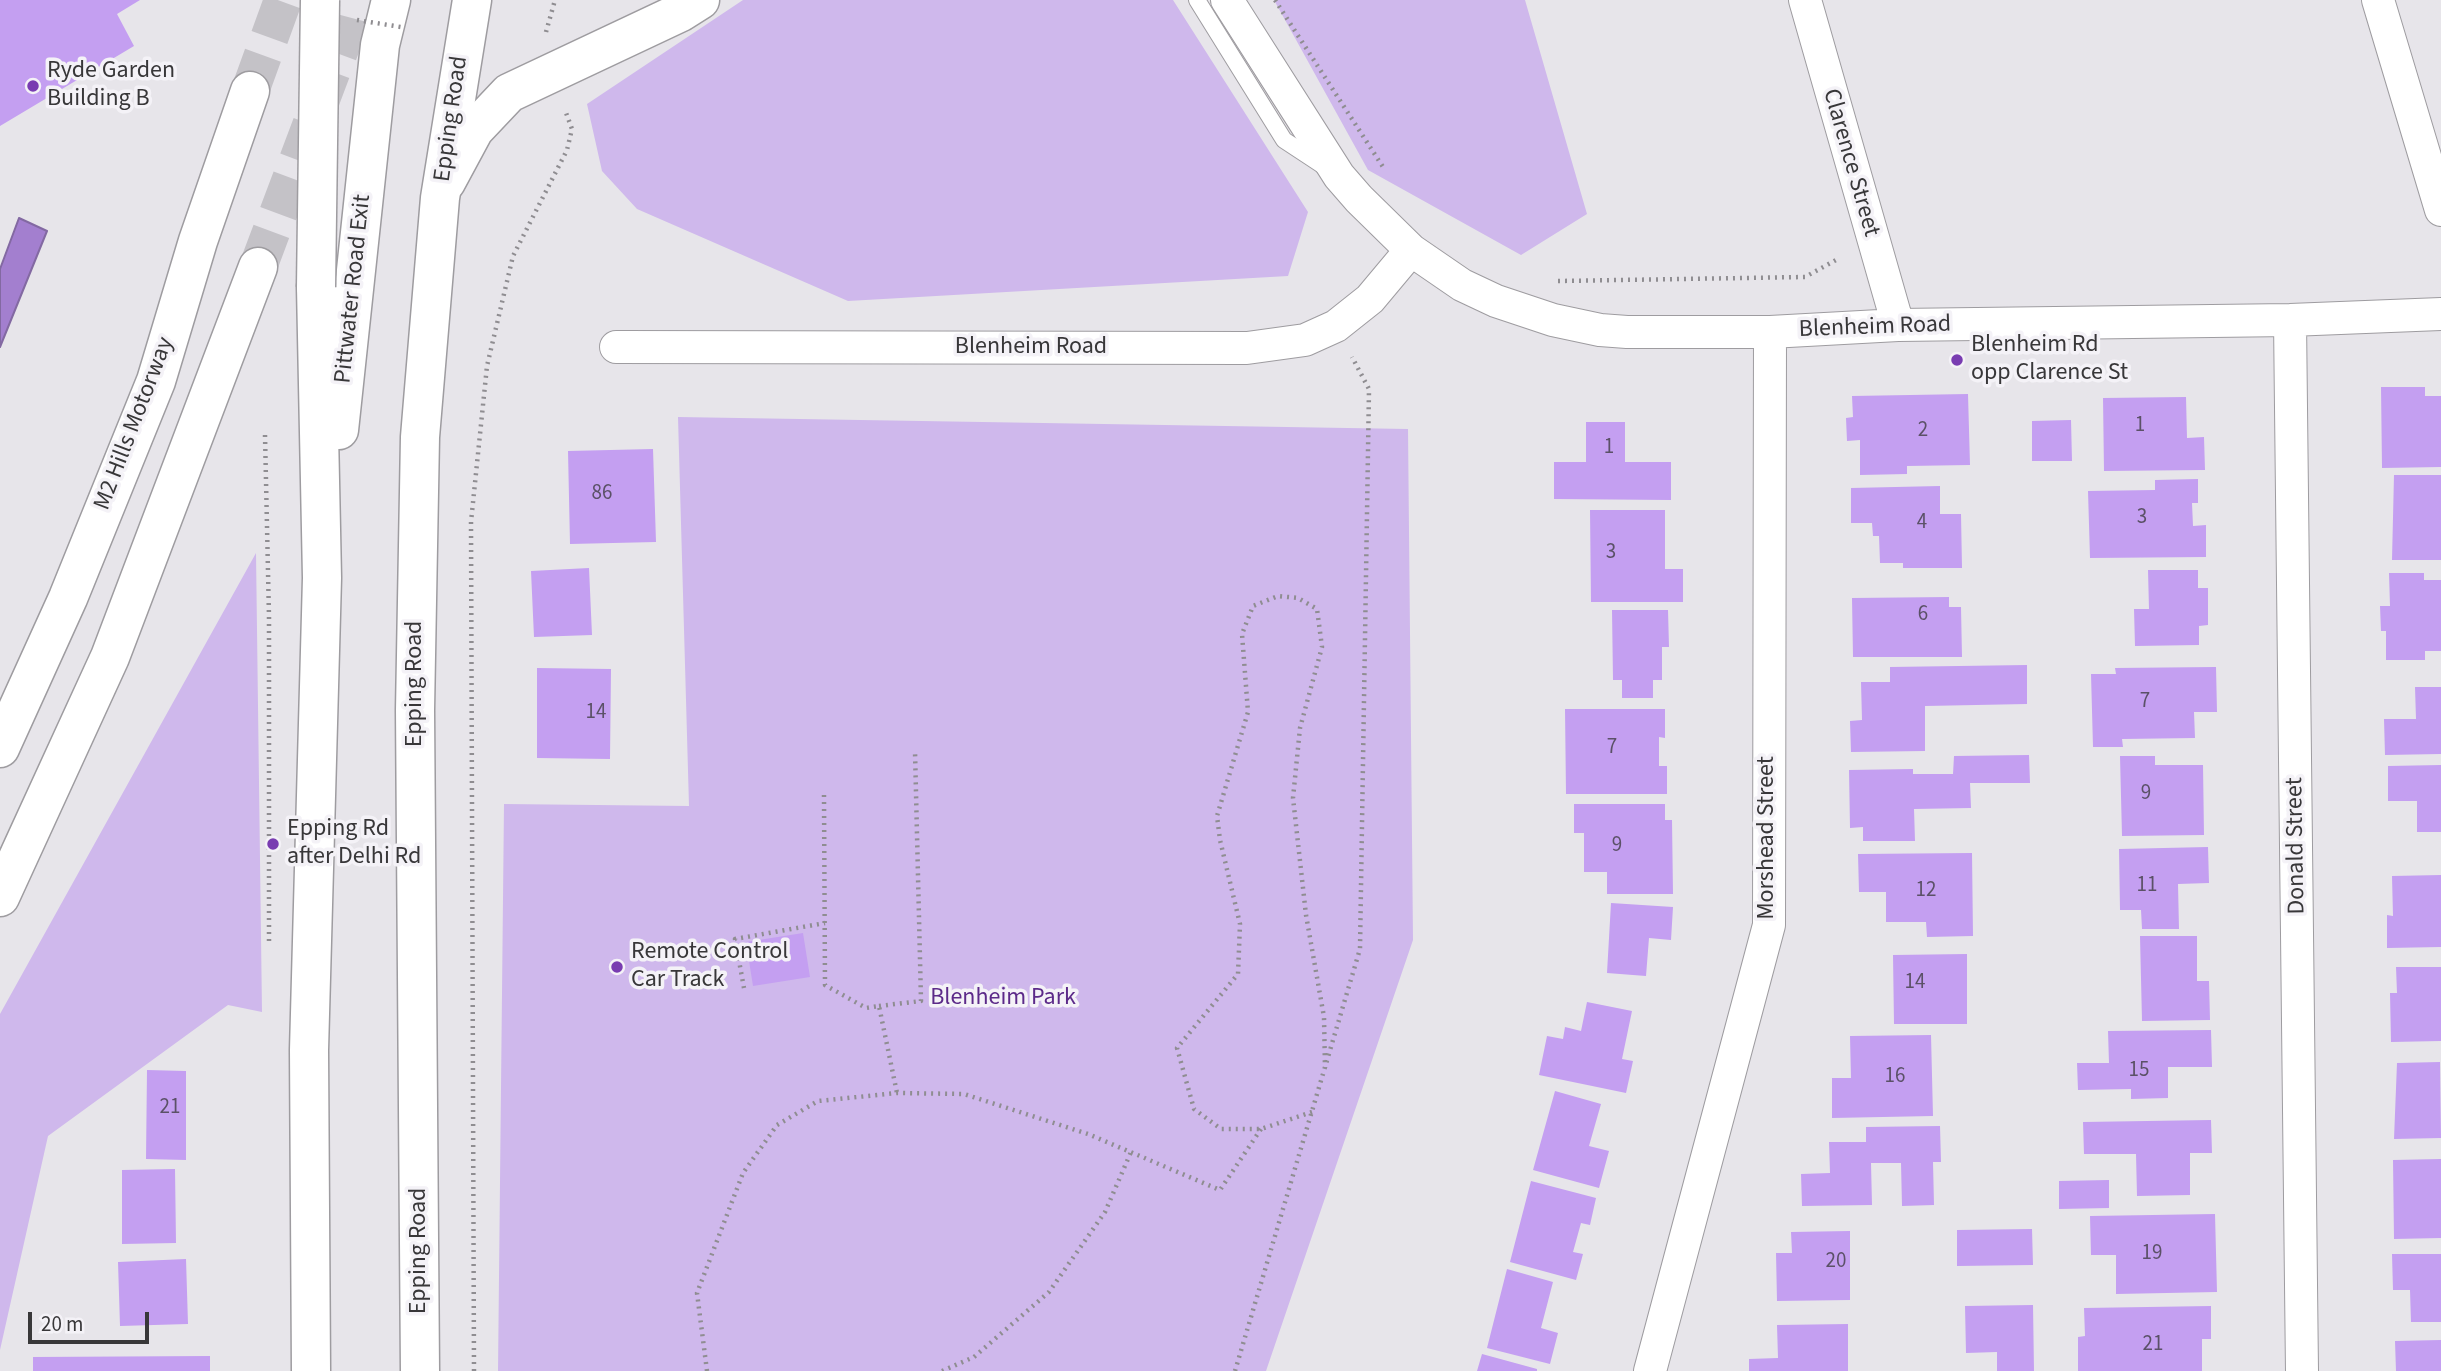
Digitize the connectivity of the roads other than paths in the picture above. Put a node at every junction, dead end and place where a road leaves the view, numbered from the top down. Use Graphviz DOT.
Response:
graph roads {
  1 [pos="320,0"];
  2 [pos="391,0"];
  3 [pos="472,0"];
  4 [pos="700,0"];
  5 [pos="1197,0"];
  6 [pos="1227,0"];
  7 [pos="1805,0"];
  8 [pos="2378,0"];
  9 [pos="250,91"];
  10 [pos="1339,176"];
  11 [pos="440,198"];
  12 [pos="2441,210"];
  13 [pos="1411,250"];
  14 [pos="258,267"];
  15 [pos="2441,314"];
  16 [pos="2290,320"];
  17 [pos="1898,325"];
  18 [pos="1770,332"];
  19 [pos="616,347"];
  20 [pos="322,578"];
  21 [pos="0,748"];
  22 [pos="0,897"];
  23 [pos="311,1371"];
  24 [pos="420,1371"];
  25 [pos="1650,1371"];
  26 [pos="2302,1371"];
  1 -- 20 [label="main road, bridge"];
  2 -- 20 [label="main road, Pittwater Road Exit"];
  3 -- 11 [label="main road, Epping Road"];
  4 -- 11 [label="main road"];
  5 -- 10 [label="lane"];
  6 -- 10 [label="street, Blenheim Road"];
  7 -- 17 [label="street, Clarence Street"];
  8 -- 12 [label="street"];
  9 -- 21 [label="main road, M2 Hills Motorway"];
  10 -- 13 [label="street, Blenheim Road"];
  11 -- 24 [label="main road, Epping Road"];
  13 -- 18 [label="street, Blenheim Road"];
  13 -- 19 [label="street, Blenheim Road"];
  14 -- 22 [label="main road"];
  15 -- 16 [label="street, Blenheim Road"];
  16 -- 17 [label="street, Blenheim Road"];
  16 -- 26 [label="street, Donald Street"];
  17 -- 18 [label="street, Blenheim Road"];
  18 -- 25 [label="street, Morshead Street"];
  20 -- 23 [label="main road"];
}
